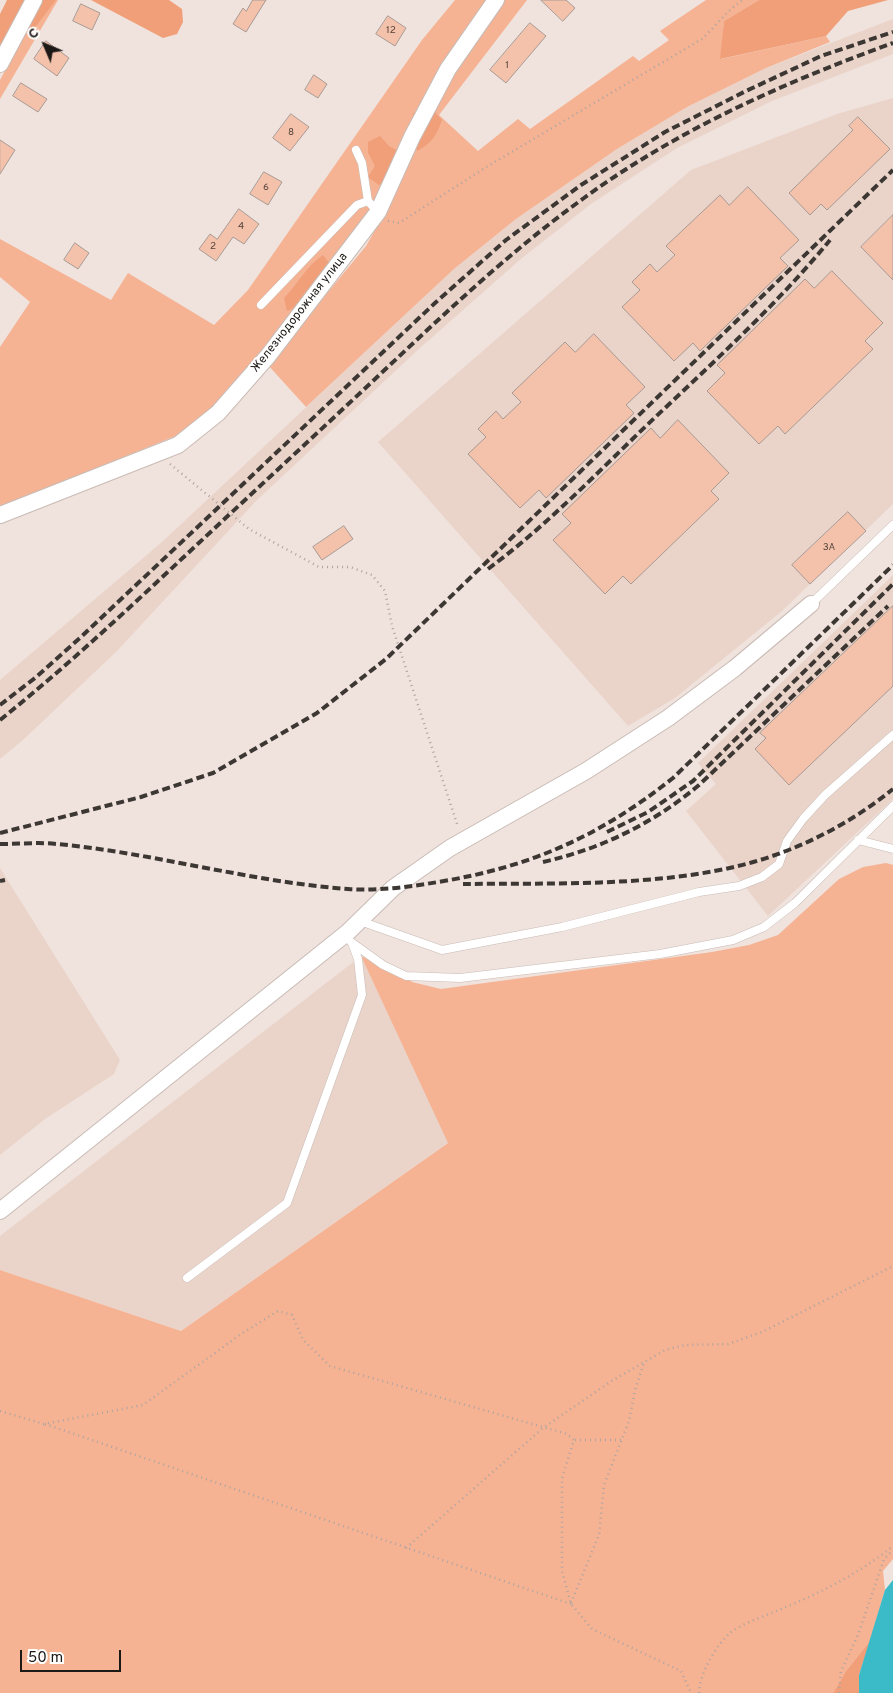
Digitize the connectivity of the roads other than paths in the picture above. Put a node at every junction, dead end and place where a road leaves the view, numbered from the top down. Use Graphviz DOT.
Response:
graph roads {
  1 [pos="34,0"];
  2 [pos="496,0"];
  3 [pos="0,64"];
  4 [pos="356,150"];
  5 [pos="373,206"];
  6 [pos="261,305"];
  7 [pos="0,514"];
  8 [pos="893,525"];
  9 [pos="811,604"];
  10 [pos="893,735"];
  11 [pos="893,806"];
  12 [pos="858,840"];
  13 [pos="893,849"];
  14 [pos="360,921"];
  15 [pos="350,937"];
  16 [pos="0,1211"];
  17 [pos="187,1278"];
  1 -- 3 [label="street"];
  2 -- 5 [label="street, Железнодорожная улица"];
  4 -- 5 [label="lane"];
  5 -- 6 [label="lane"];
  5 -- 7 [label="street, Железнодорожная улица"];
  8 -- 9 [label="lane"];
  9 -- 14 [label="street"];
  10 -- 14 [label="lane"];
  11 -- 12 [label="lane"];
  12 -- 13 [label="lane"];
  12 -- 15 [label="lane"];
  14 -- 15 [label="street"];
  15 -- 16 [label="street"];
  15 -- 17 [label="lane"];
}
